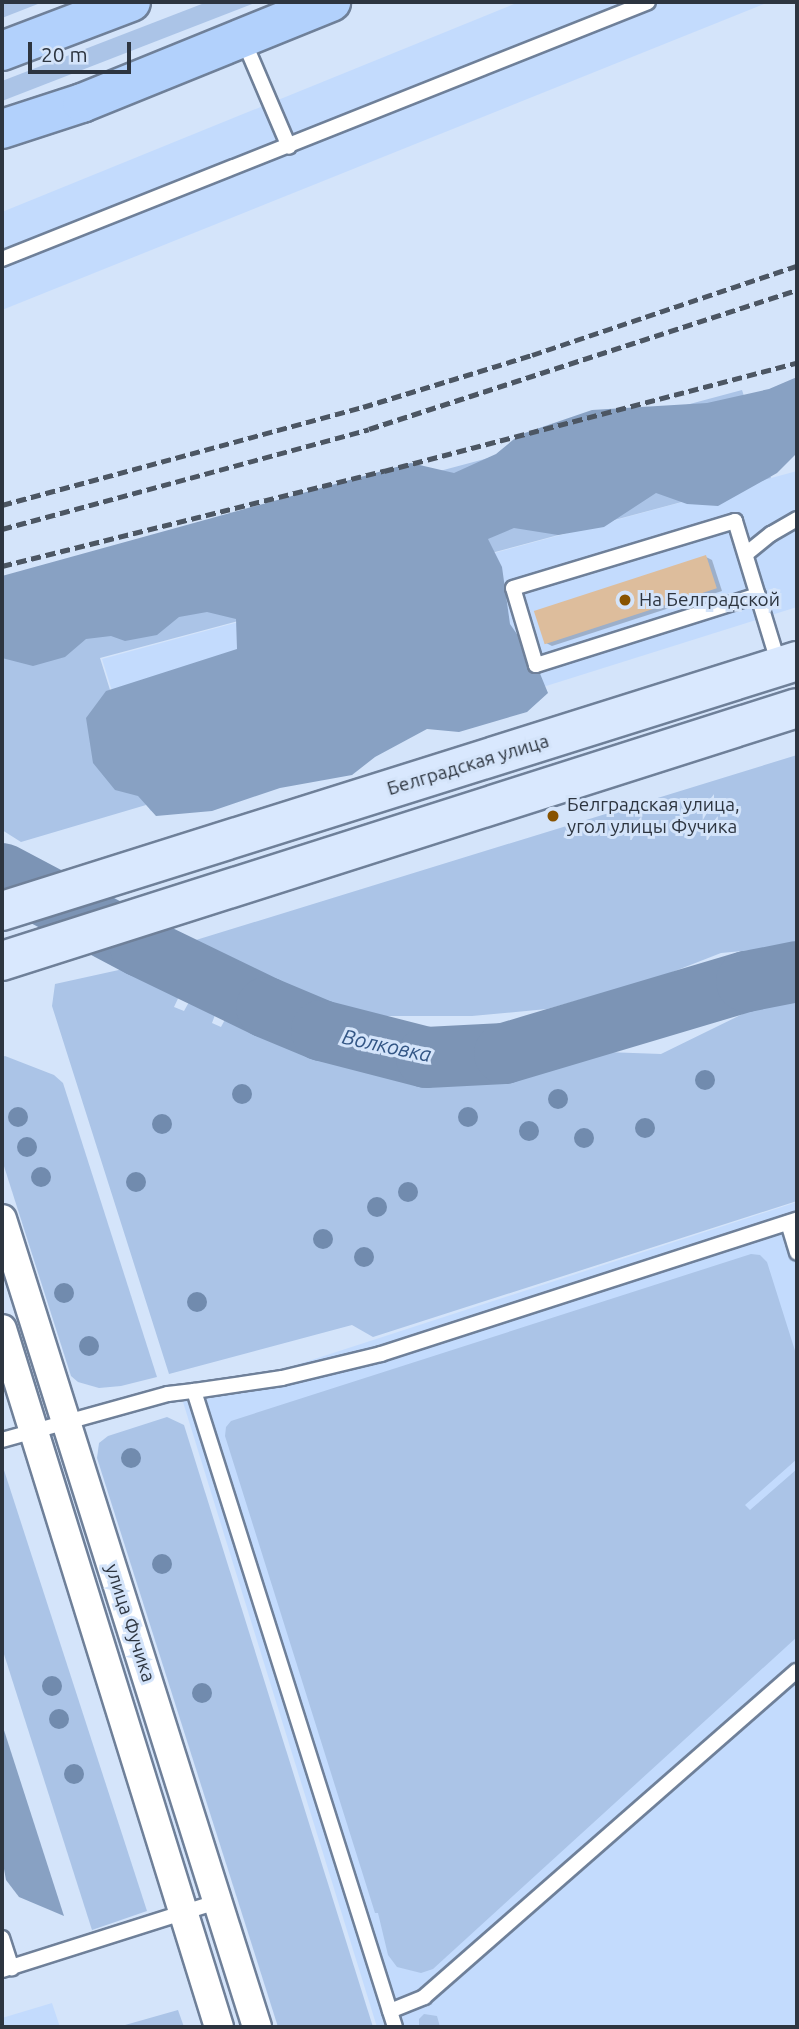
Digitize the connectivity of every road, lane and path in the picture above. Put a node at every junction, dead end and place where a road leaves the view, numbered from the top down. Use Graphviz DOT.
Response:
graph roads {
  1 [pos="131,2"];
  2 [pos="331,2"];
  3 [pos="648,2"];
  4 [pos="243,38"];
  5 [pos="2,51"];
  6 [pos="2,130"];
  7 [pos="289,147"];
  8 [pos="2,259"];
  9 [pos="797,519"];
  10 [pos="746,554"];
  11 [pos="758,595"];
  12 [pos="789,663"];
  13 [pos="797,708"];
  14 [pos="2,911"];
  15 [pos="2,961"];
  16 [pos="2,1219"];
  17 [pos="792,1222"];
  18 [pos="797,1253"];
  19 [pos="2,1329"];
  20 [pos="194,1391"];
  21 [pos="66,1422"];
  22 [pos="35,1431"];
  23 [pos="2,1440"];
  24 [pos="797,1671"];
  25 [pos="218,1902"];
  26 [pos="183,1914"];
  27 [pos="2,1938"];
  28 [pos="7,1969"];
  29 [pos="390,2011"];
  30 [pos="219,2027"];
  31 [pos="257,2027"];
  32 [pos="395,2027"];
  1 -- 5 [label="main road"];
  2 -- 4 [label="main road"];
  3 -- 7 [label="lane"];
  4 -- 6 [label="main road"];
  4 -- 7 [label="lane"];
  7 -- 8 [label="lane"];
  9 -- 10 [label="lane"];
  10 -- 11 [label="lane"];
  10 -- 11 [label="lane"];
  11 -- 12 [label="lane"];
  12 -- 14 [label="street, Белградская улица"];
  13 -- 15 [label="street"];
  16 -- 21 [label="street, улица Фучика"];
  17 -- 18 [label="lane"];
  17 -- 20 [label="lane"];
  19 -- 22 [label="street, улица Фучика"];
  20 -- 21 [label="lane"];
  20 -- 29 [label="lane"];
  21 -- 22 [label="lane"];
  21 -- 25 [label="street, улица Фучика"];
  22 -- 23 [label="lane"];
  22 -- 26 [label="street, улица Фучика"];
  24 -- 29 [label="lane"];
  25 -- 26 [label="lane"];
  25 -- 31 [label="street, улица Фучика"];
  26 -- 28 [label="lane"];
  26 -- 30 [label="street, улица Фучика"];
  27 -- 28 [label="lane"];
  29 -- 32 [label="lane"];
}
